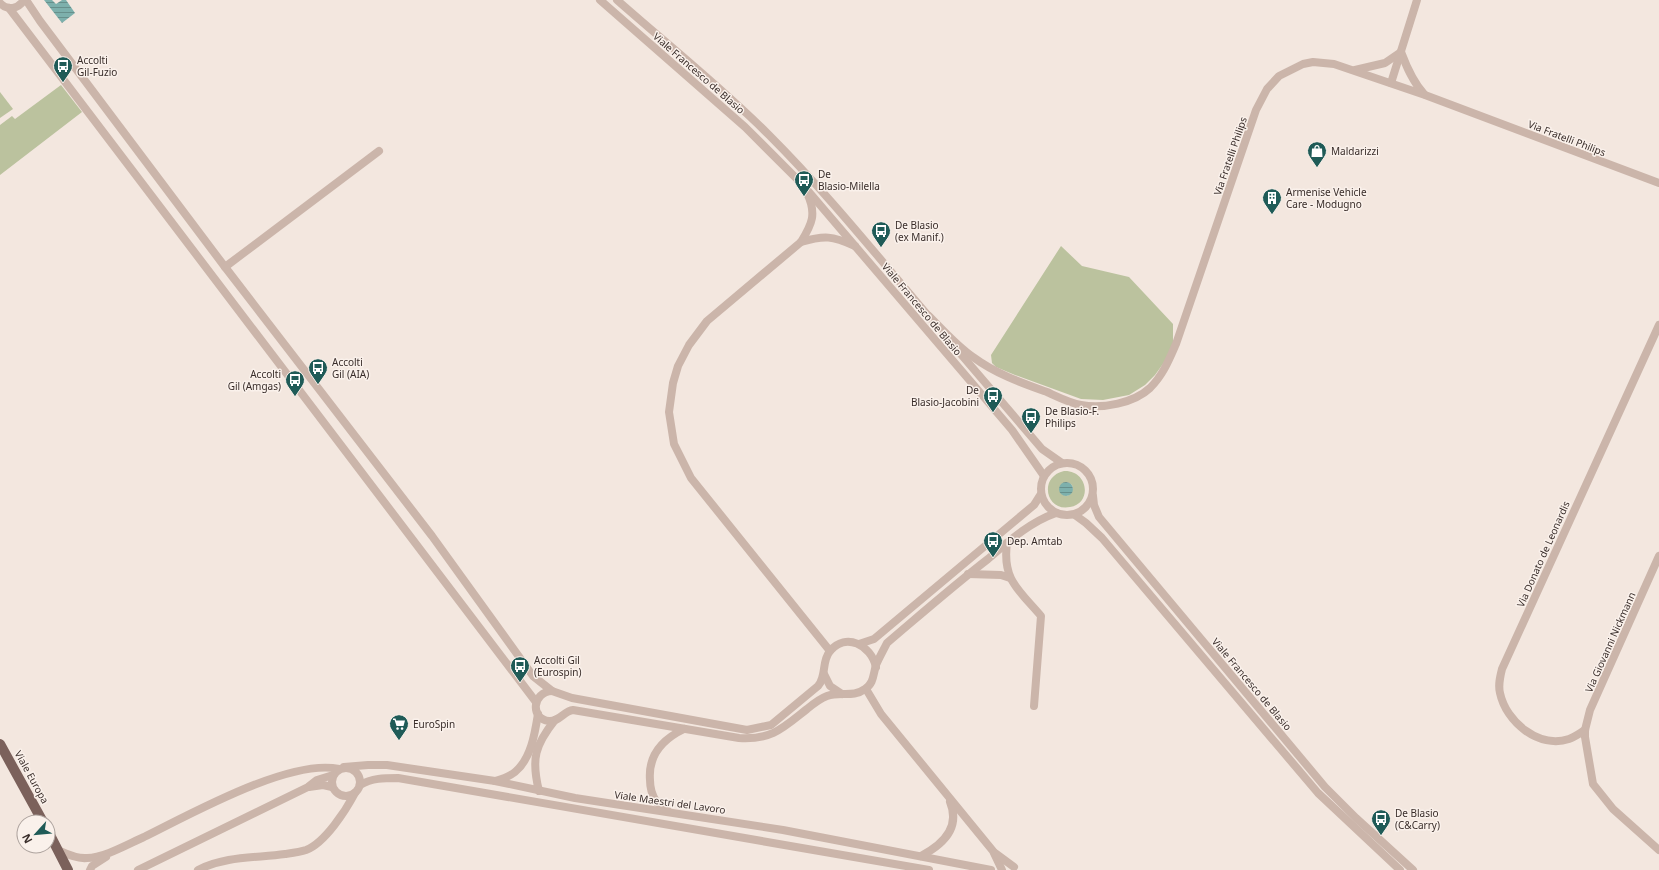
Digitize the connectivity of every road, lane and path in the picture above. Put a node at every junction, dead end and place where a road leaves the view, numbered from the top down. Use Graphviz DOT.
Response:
graph roads {
  1 [pos="25,0"];
  2 [pos="600,0"];
  3 [pos="617,0"];
  4 [pos="1417,0"];
  5 [pos="0,3"];
  6 [pos="9,8"];
  7 [pos="1401,52"];
  8 [pos="1354,71"];
  9 [pos="1391,83"];
  10 [pos="1425,95"];
  11 [pos="379,151"];
  12 [pos="1659,183"];
  13 [pos="803,186"];
  14 [pos="801,242"];
  15 [pos="857,247"];
  16 [pos="225,267"];
  17 [pos="929,316"];
  18 [pos="1659,325"];
  19 [pos="1062,463"];
  20 [pos="1044,476"];
  21 [pos="1041,494"];
  22 [pos="1093,496"];
  23 [pos="1056,513"];
  24 [pos="1075,515"];
  25 [pos="1007,543"];
  26 [pos="1659,556"];
  27 [pos="968,574"];
  28 [pos="1010,578"];
  29 [pos="859,644"];
  30 [pos="830,651"];
  31 [pos="876,667"];
  32 [pos="824,673"];
  33 [pos="866,689"];
  34 [pos="552,691"];
  35 [pos="842,694"];
  36 [pos="561,696"];
  37 [pos="536,702"];
  38 [pos="1034,706"];
  39 [pos="538,714"];
  40 [pos="563,715"];
  41 [pos="555,720"];
  42 [pos="684,729"];
  43 [pos="1585,734"];
  44 [pos="0,744"];
  45 [pos="342,768"];
  46 [pos="333,775"];
  47 [pos="496,781"];
  48 [pos="332,786"];
  49 [pos="308,787"];
  50 [pos="357,789"];
  51 [pos="539,791"];
  52 [pos="947,796"];
  53 [pos="669,812"];
  54 [pos="39,814"];
  55 [pos="130,844"];
  56 [pos="56,846"];
  57 [pos="58,850"];
  58 [pos="1659,850"];
  59 [pos="993,851"];
  60 [pos="921,856"];
  61 [pos="1019,869"];
  62 [pos="68,870"];
  63 [pos="90,870"];
  64 [pos="138,870"];
  65 [pos="198,870"];
  66 [pos="929,870"];
  67 [pos="991,870"];
  68 [pos="1002,870"];
  69 [pos="1400,870"];
  70 [pos="1413,870"];
  1 -- 6 [label="street"];
  1 -- 16 [label="street"];
  2 -- 13 [label="street, Viale Francesco de Blasio"];
  3 -- 17 [label="street, Viale Francesco de Blasio"];
  4 -- 7 [label="street"];
  5 -- 6 [label="street"];
  6 -- 37 [label="street"];
  7 -- 8 [label="street"];
  7 -- 9 [label="street"];
  7 -- 10 [label="street"];
  8 -- 9 [label="street, Via Fratelli Philips"];
  8 -- 17 [label="street, Via Fratelli Philips"];
  9 -- 10 [label="street, Via Fratelli Philips"];
  10 -- 12 [label="street, Via Fratelli Philips"];
  11 -- 16 [label="street"];
  13 -- 14 [label="street"];
  13 -- 15 [label="street, Viale Francesco de Blasio"];
  14 -- 15 [label="street"];
  14 -- 30 [label="street"];
  15 -- 20 [label="street, Viale Francesco de Blasio"];
  16 -- 34 [label="street"];
  17 -- 19 [label="street, Viale Francesco de Blasio"];
  18 -- 43 [label="street, Via Donato de Leonardis"];
  19 -- 20 [label="street"];
  19 -- 22 [label="street"];
  20 -- 21 [label="street"];
  21 -- 23 [label="street"];
  21 -- 29 [label="street"];
  22 -- 24 [label="street"];
  22 -- 70 [label="street, Viale Francesco de Blasio"];
  23 -- 24 [label="street"];
  23 -- 25 [label="street"];
  24 -- 69 [label="street, Viale Francesco de Blasio"];
  25 -- 27 [label="street"];
  25 -- 28 [label="street"];
  26 -- 43 [label="street, Via Giovanni Nickmann"];
  27 -- 28 [label="street"];
  27 -- 31 [label="street"];
  28 -- 38 [label="street"];
  29 -- 30 [label="street"];
  29 -- 31 [label="street"];
  30 -- 32 [label="street"];
  31 -- 33 [label="street"];
  32 -- 35 [label="street"];
  32 -- 36 [label="street"];
  33 -- 35 [label="street"];
  33 -- 52 [label="street"];
  34 -- 36 [label="street"];
  34 -- 37 [label="street"];
  35 -- 42 [label="street"];
  36 -- 40 [label="street"];
  37 -- 39 [label="street"];
  39 -- 41 [label="street"];
  39 -- 47 [label="street"];
  40 -- 41 [label="street"];
  40 -- 42 [label="street"];
  41 -- 51 [label="street"];
  42 -- 53 [label="street"];
  43 -- 58 [label="street"];
  44 -- 54 [label="main road, Viale Europa"];
  45 -- 46 [label="street"];
  45 -- 47 [label="street, Viale Maestri del Lavoro"];
  45 -- 50 [label="street"];
  45 -- 55 [label="street, Viale Maestri del Lavoro"];
  46 -- 48 [label="street"];
  46 -- 49 [label="street"];
  47 -- 51 [label="street, Viale Maestri del Lavoro"];
  48 -- 49 [label="street"];
  48 -- 50 [label="street"];
  49 -- 64 [label="street"];
  50 -- 65 [label="street"];
  50 -- 66 [label="street"];
  51 -- 53 [label="street, Viale Maestri del Lavoro"];
  52 -- 59 [label="street"];
  52 -- 60 [label="street"];
  53 -- 60 [label="street, Viale Maestri del Lavoro"];
  55 -- 57 [label="street"];
  55 -- 63 [label="street"];
  56 -- 57 [label="main road"];
  57 -- 62 [label="main road"];
  59 -- 61 [label="street"];
  59 -- 68 [label="street"];
  60 -- 67 [label="street, Viale Maestri del Lavoro"];
  61 -- 68 [label="street"];
}
